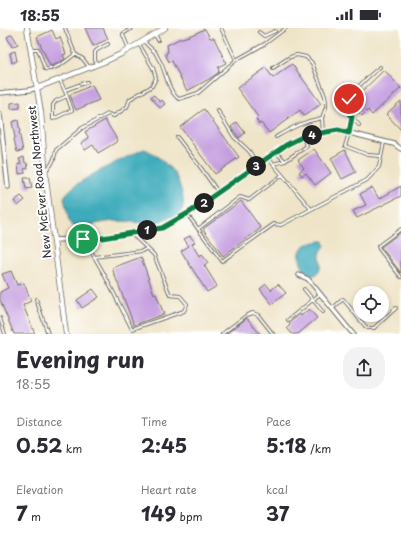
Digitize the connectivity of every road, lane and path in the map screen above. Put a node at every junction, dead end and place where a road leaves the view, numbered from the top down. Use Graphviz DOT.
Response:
graph roads {
  1 [pos="27,28"];
  2 [pos="65,28"];
  3 [pos="132,28"];
  4 [pos="165,28"];
  5 [pos="221,28"];
  6 [pos="286,28"];
  7 [pos="275,31"];
  8 [pos="259,32"];
  9 [pos="155,34"];
  10 [pos="264,36"];
  11 [pos="158,40"];
  12 [pos="144,41"];
  13 [pos="266,43"];
  14 [pos="108,44"];
  15 [pos="139,44"];
  16 [pos="31,49"];
  17 [pos="129,50"];
  18 [pos="76,54"];
  19 [pos="236,60"];
  20 [pos="97,65"];
  21 [pos="380,67"];
  22 [pos="90,68"];
  23 [pos="273,68"];
  24 [pos="60,79"];
  25 [pos="87,82"];
  26 [pos="37,88"];
  27 [pos="65,90"];
  28 [pos="0,93"];
  29 [pos="67,96"];
  30 [pos="218,111"];
  31 [pos="0,115"];
  32 [pos="352,117"];
  33 [pos="322,118"];
  34 [pos="359,124"];
  35 [pos="323,133"];
  36 [pos="349,133"];
  37 [pos="276,137"];
  38 [pos="177,138"];
  39 [pos="302,138"];
  40 [pos="384,142"];
  41 [pos="401,149"];
  42 [pos="276,152"];
  43 [pos="381,156"];
  44 [pos="268,158"];
  45 [pos="285,161"];
  46 [pos="273,164"];
  47 [pos="258,165"];
  48 [pos="45,170"];
  49 [pos="282,175"];
  50 [pos="8,187"];
  51 [pos="218,192"];
  52 [pos="311,209"];
  53 [pos="187,214"];
  54 [pos="198,229"];
  55 [pos="401,229"];
  56 [pos="132,233"];
  57 [pos="83,239"];
  58 [pos="54,240"];
  59 [pos="147,248"];
  60 [pos="94,257"];
  61 [pos="299,275"];
  62 [pos="401,278"];
  63 [pos="304,289"];
  64 [pos="320,294"];
  65 [pos="36,299"];
  66 [pos="313,300"];
  67 [pos="396,308"];
  68 [pos="332,309"];
  69 [pos="322,312"];
  70 [pos="0,318"];
  71 [pos="288,320"];
  72 [pos="5,334"];
  73 [pos="48,334"];
  74 [pos="66,334"];
  75 [pos="222,334"];
  76 [pos="273,334"];
  77 [pos="353,334"];
  1 -- 16 [label="street, New McEver Road Northwest"];
  2 -- 18 [label="lane"];
  3 -- 17 [label="lane"];
  4 -- 9 [label="street"];
  5 -- 19 [label="lane"];
  6 -- 13 [label="lane"];
  7 -- 10 [label="lane"];
  8 -- 10 [label="lane"];
  9 -- 11 [label="lane"];
  9 -- 12 [label="street"];
  10 -- 13 [label="lane"];
  12 -- 15 [label="street"];
  12 -- 19 [label="lane"];
  13 -- 19 [label="lane"];
  14 -- 20 [label="lane"];
  15 -- 17 [label="street"];
  15 -- 48 [label="lane"];
  16 -- 18 [label="lane"];
  16 -- 26 [label="street, New McEver Road Northwest"];
  17 -- 20 [label="street"];
  18 -- 22 [label="lane"];
  20 -- 22 [label="street"];
  21 -- 32 [label="lane"];
  22 -- 24 [label="street"];
  23 -- 33 [label="lane"];
  24 -- 26 [label="street"];
  24 -- 27 [label="lane"];
  25 -- 27 [label="lane"];
  26 -- 28 [label="street"];
  26 -- 48 [label="street, New McEver Road Northwest"];
  27 -- 29 [label="lane"];
  29 -- 29 [label="lane"];
  30 -- 47 [label="lane"];
  31 -- 50 [label="street"];
  32 -- 34 [label="lane"];
  32 -- 36 [label="lane"];
  33 -- 35 [label="lane"];
  33 -- 37 [label="lane"];
  35 -- 36 [label="street"];
  35 -- 39 [label="street"];
  36 -- 40 [label="street"];
  36 -- 43 [label="lane"];
  38 -- 51 [label="lane"];
  39 -- 42 [label="street"];
  39 -- 45 [label="lane"];
  40 -- 41 [label="street"];
  40 -- 43 [label="lane"];
  42 -- 44 [label="street"];
  42 -- 45 [label="lane"];
  43 -- 52 [label="lane"];
  44 -- 46 [label="lane"];
  44 -- 47 [label="street"];
  45 -- 46 [label="lane"];
  46 -- 49 [label="lane"];
  47 -- 51 [label="street"];
  48 -- 58 [label="street, New McEver Road Northwest"];
  49 -- 52 [label="lane"];
  49 -- 54 [label="lane"];
  51 -- 53 [label="street"];
  52 -- 54 [label="lane"];
  53 -- 54 [label="lane"];
  53 -- 56 [label="street"];
  55 -- 62 [label="lane"];
  56 -- 57 [label="street"];
  56 -- 59 [label="lane"];
  57 -- 58 [label="street"];
  57 -- 60 [label="lane"];
  58 -- 74 [label="street, New McEver Road Northwest"];
  59 -- 60 [label="lane"];
  59 -- 60 [label="lane"];
  61 -- 64 [label="street"];
  63 -- 66 [label="lane"];
  64 -- 66 [label="lane"];
  64 -- 68 [label="street"];
  65 -- 73 [label="lane"];
  66 -- 69 [label="lane"];
  66 -- 71 [label="lane"];
  67 -- 68 [label="lane"];
  68 -- 77 [label="street"];
  70 -- 72 [label="lane"];
  75 -- 76 [label="lane"];
}
